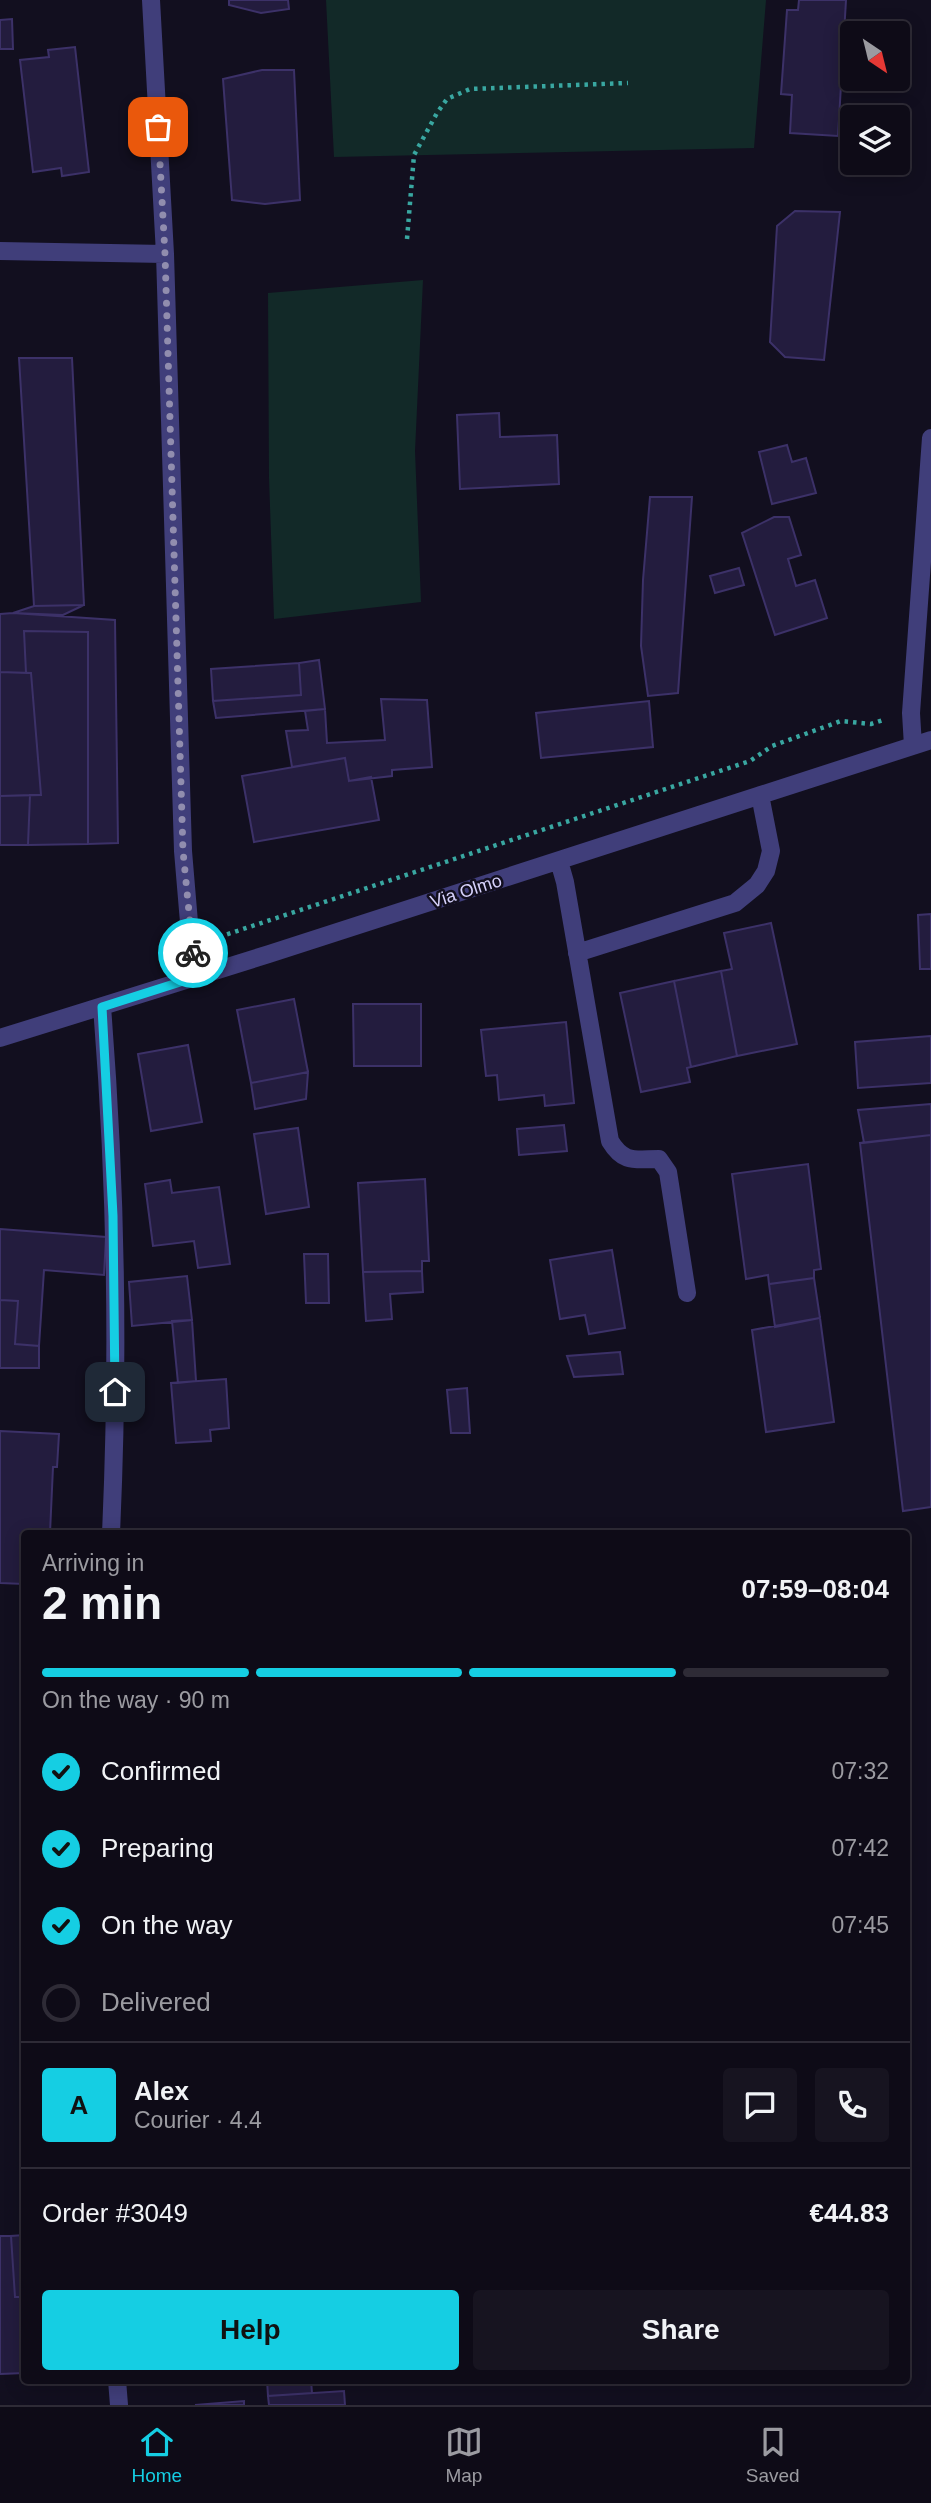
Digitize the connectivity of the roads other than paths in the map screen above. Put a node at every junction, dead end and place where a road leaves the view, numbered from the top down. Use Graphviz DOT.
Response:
graph roads {
  1 [pos="151,0"];
  2 [pos="0,251"];
  3 [pos="165,254"];
  4 [pos="931,438"];
  5 [pos="931,740"];
  6 [pos="913,746"];
  7 [pos="760,795"];
  8 [pos="559,861"];
  9 [pos="578,953"];
  10 [pos="199,976"];
  11 [pos="102,1007"];
  12 [pos="0,1038"];
  13 [pos="687,1293"];
  14 [pos="111,1530"];
  15 [pos="117,2384"];
  16 [pos="119,2405"];
  1 -- 3 [label="street"];
  2 -- 3 [label="street"];
  3 -- 10 [label="street"];
  4 -- 6 [label="street"];
  5 -- 6 [label="street, Via Olmo"];
  6 -- 7 [label="street, Via Olmo"];
  7 -- 8 [label="street, Via Olmo"];
  7 -- 9 [label="street"];
  8 -- 9 [label="street"];
  8 -- 10 [label="street, Via Olmo"];
  9 -- 13 [label="street"];
  10 -- 11 [label="street, Via Olmo"];
  11 -- 12 [label="street, Via Olmo"];
  11 -- 14 [label="street"];
  15 -- 16 [label="street"];
}
